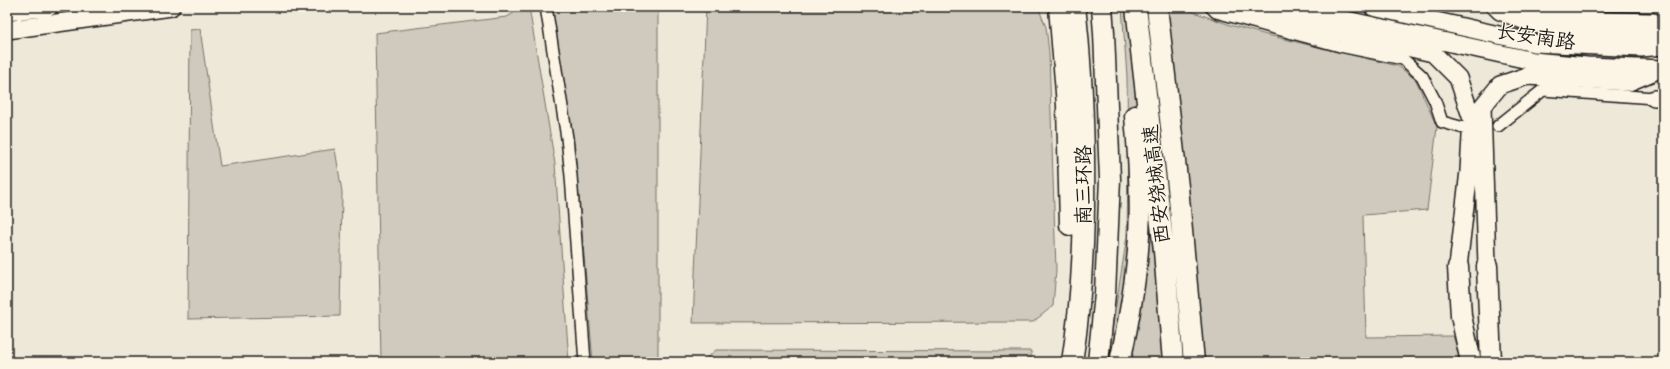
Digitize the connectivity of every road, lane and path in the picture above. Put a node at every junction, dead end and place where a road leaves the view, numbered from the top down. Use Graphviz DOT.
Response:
graph roads {
  1 [pos="49,7"];
  2 [pos="170,7"];
  3 [pos="546,7"];
  4 [pos="1058,7"];
  5 [pos="1075,7"];
  6 [pos="1088,7"];
  7 [pos="1102,7"];
  8 [pos="1136,7"];
  9 [pos="1157,7"];
  10 [pos="1211,7"];
  11 [pos="1241,7"];
  12 [pos="1287,7"];
  13 [pos="1373,7"];
  14 [pos="1496,7"];
  15 [pos="1528,7"];
  16 [pos="7,12"];
  17 [pos="1663,24"];
  18 [pos="7,30"];
  19 [pos="1663,32"];
  20 [pos="1139,36"];
  21 [pos="1663,46"];
  22 [pos="1662,69"];
  23 [pos="1660,97"];
  24 [pos="1498,126"];
  25 [pos="1464,128"];
  26 [pos="1487,266"];
  27 [pos="1458,267"];
  28 [pos="1085,317"];
  29 [pos="1192,333"];
  30 [pos="585,362"];
  31 [pos="1066,362"];
  32 [pos="1072,362"];
  33 [pos="1086,362"];
  34 [pos="1098,362"];
  35 [pos="1120,362"];
  36 [pos="1173,362"];
  37 [pos="1194,362"];
  38 [pos="1199,362"];
  39 [pos="1470,362"];
  40 [pos="1491,362"];
  1 -- 16 [label="main road"];
  2 -- 18 [label="main road"];
  3 -- 30 [label="street"];
  4 -- 31 [label="highway"];
  5 -- 28 [label="highway, 南三环路"];
  6 -- 28 [label="highway, 南三环路"];
  7 -- 34 [label="highway"];
  8 -- 20 [label="highway, 西安绕城高速"];
  9 -- 29 [label="highway, 西安绕城高速"];
  10 -- 25 [label="street"];
  11 -- 27 [label="main road"];
  12 -- 22 [label="main road, 长安南路"];
  13 -- 21 [label="main road, 长安南路"];
  14 -- 19 [label="main road"];
  15 -- 17 [label="street"];
  20 -- 35 [label="highway"];
  20 -- 36 [label="highway, 西安绕城高速"];
  22 -- 26 [label="main road"];
  23 -- 24 [label="street"];
  26 -- 40 [label="highway"];
  27 -- 39 [label="highway"];
  28 -- 32 [label="highway, 南三环路"];
  28 -- 33 [label="highway, 南三环路"];
  29 -- 37 [label="highway, 西安绕城高速"];
  29 -- 38 [label="highway"];
}
